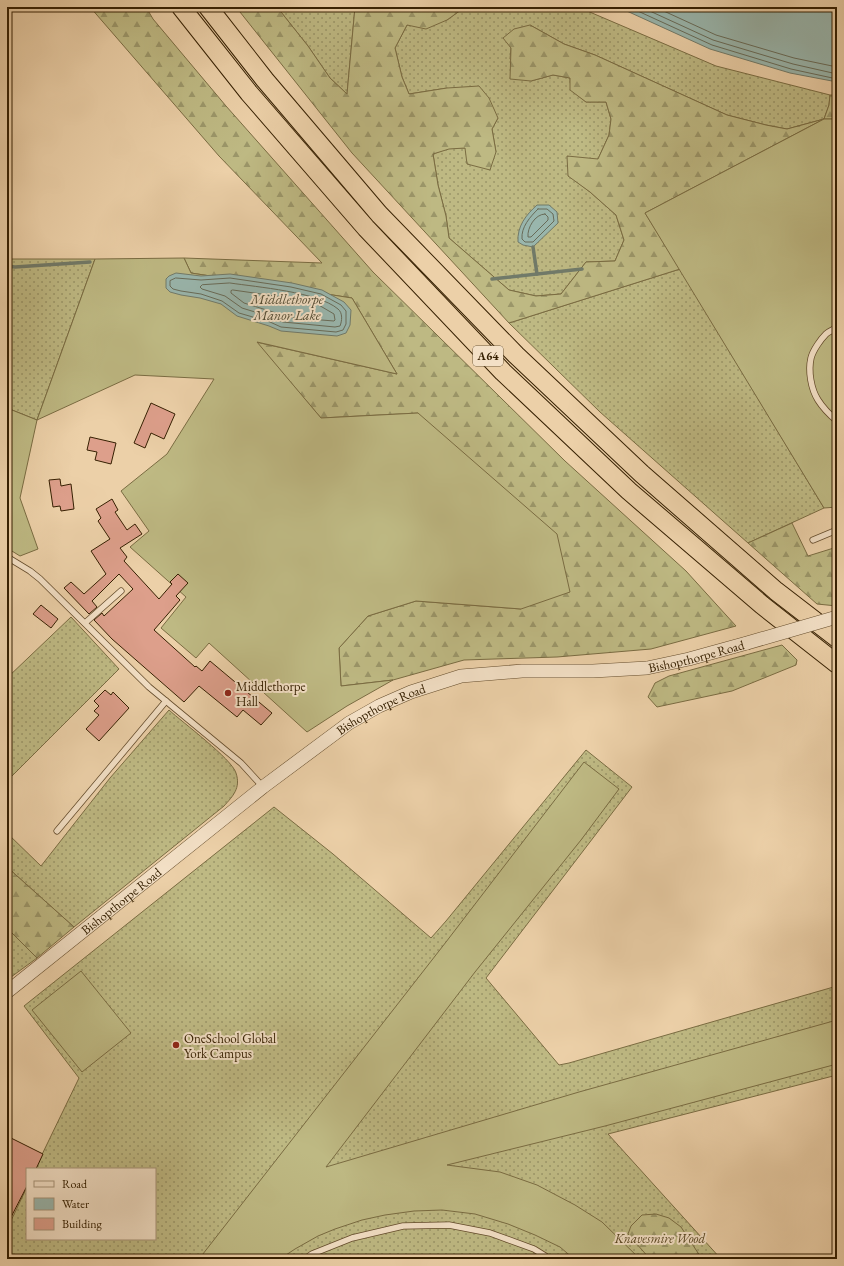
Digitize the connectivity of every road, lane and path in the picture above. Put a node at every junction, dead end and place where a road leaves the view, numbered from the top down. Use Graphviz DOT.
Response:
graph roads {
  1 [pos="181,7"];
  2 [pos="208,7"];
  3 [pos="837,327"];
  4 [pos="837,421"];
  5 [pos="837,530"];
  6 [pos="813,540"];
  7 [pos="7,557"];
  8 [pos="121,591"];
  9 [pos="837,617"];
  10 [pos="85,623"];
  11 [pos="837,638"];
  12 [pos="837,664"];
  13 [pos="166,701"];
  14 [pos="263,787"];
  15 [pos="56,831"];
  16 [pos="7,992"];
  17 [pos="305,1259"];
  18 [pos="550,1259"];
  1 -- 12 [label="highway, A64"];
  2 -- 11 [label="highway, A64"];
  3 -- 4 [label="lane"];
  5 -- 6 [label="lane"];
  7 -- 10 [label="lane"];
  8 -- 10 [label="lane"];
  9 -- 14 [label="street, Bishopthorpe Road, bridge"];
  10 -- 13 [label="lane"];
  13 -- 14 [label="lane"];
  13 -- 15 [label="lane"];
  14 -- 16 [label="street, Bishopthorpe Road"];
  17 -- 18 [label="lane"];
}
